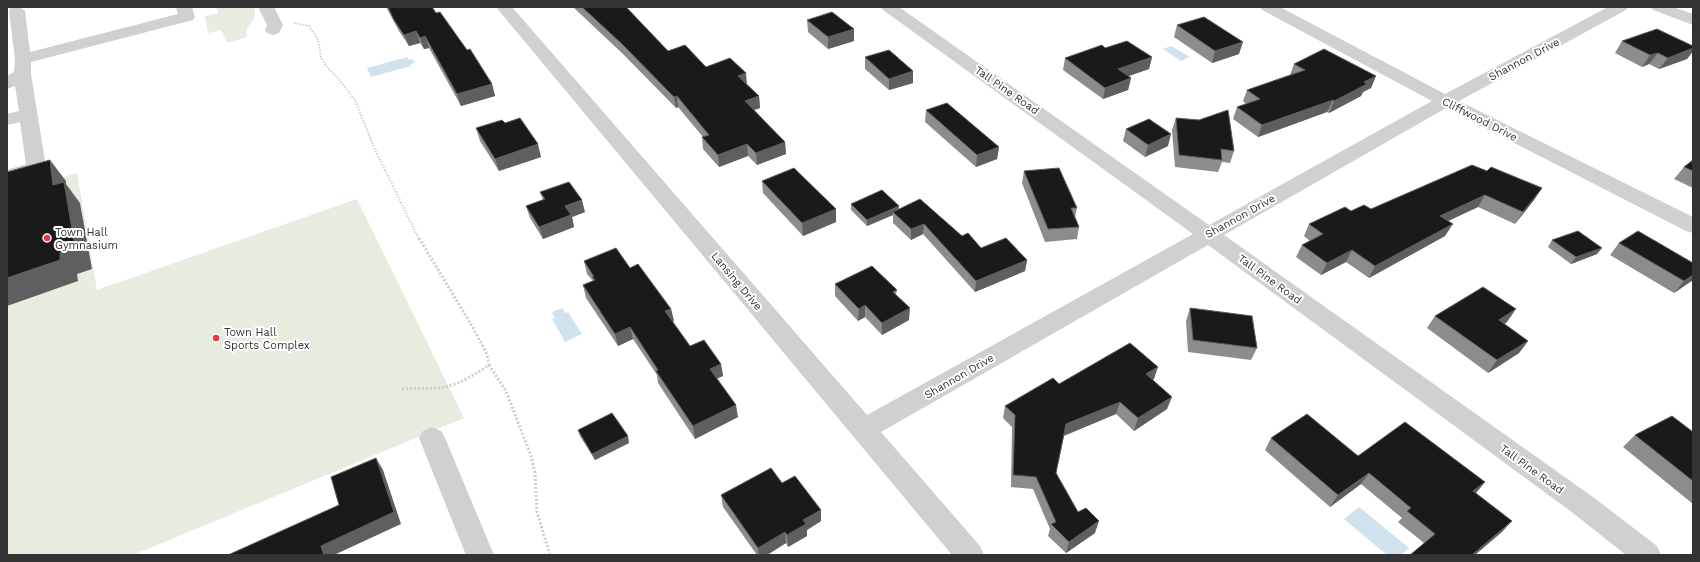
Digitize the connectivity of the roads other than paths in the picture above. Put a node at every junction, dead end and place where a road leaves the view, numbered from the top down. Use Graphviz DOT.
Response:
graph roads {
  1 [pos="184,7"];
  2 [pos="266,7"];
  3 [pos="504,7"];
  4 [pos="890,7"];
  5 [pos="1268,7"];
  6 [pos="1620,7"];
  7 [pos="1660,7"];
  8 [pos="18,10"];
  9 [pos="1693,20"];
  10 [pos="273,26"];
  11 [pos="23,66"];
  12 [pos="7,84"];
  13 [pos="1444,101"];
  14 [pos="28,114"];
  15 [pos="7,120"];
  16 [pos="7,177"];
  17 [pos="1693,226"];
  18 [pos="1208,234"];
  19 [pos="863,430"];
  20 [pos="432,438"];
  21 [pos="480,555"];
  22 [pos="970,555"];
  23 [pos="1647,555"];
  1 -- 11 [label="street"];
  2 -- 10 [label="street"];
  3 -- 19 [label="street, Lansing Drive"];
  4 -- 18 [label="street, Tall Pine Road"];
  5 -- 13 [label="street, Cliffwood Drive"];
  6 -- 13 [label="street, Shannon Drive"];
  7 -- 9 [label="street"];
  8 -- 11 [label="street"];
  11 -- 12 [label="street"];
  11 -- 14 [label="street"];
  13 -- 17 [label="street, Cliffwood Drive"];
  13 -- 18 [label="street, Shannon Drive"];
  14 -- 15 [label="street"];
  14 -- 16 [label="street"];
  18 -- 19 [label="street, Shannon Drive"];
  18 -- 23 [label="street, Tall Pine Road"];
  19 -- 22 [label="street, Lansing Drive"];
  20 -- 21 [label="street"];
}
